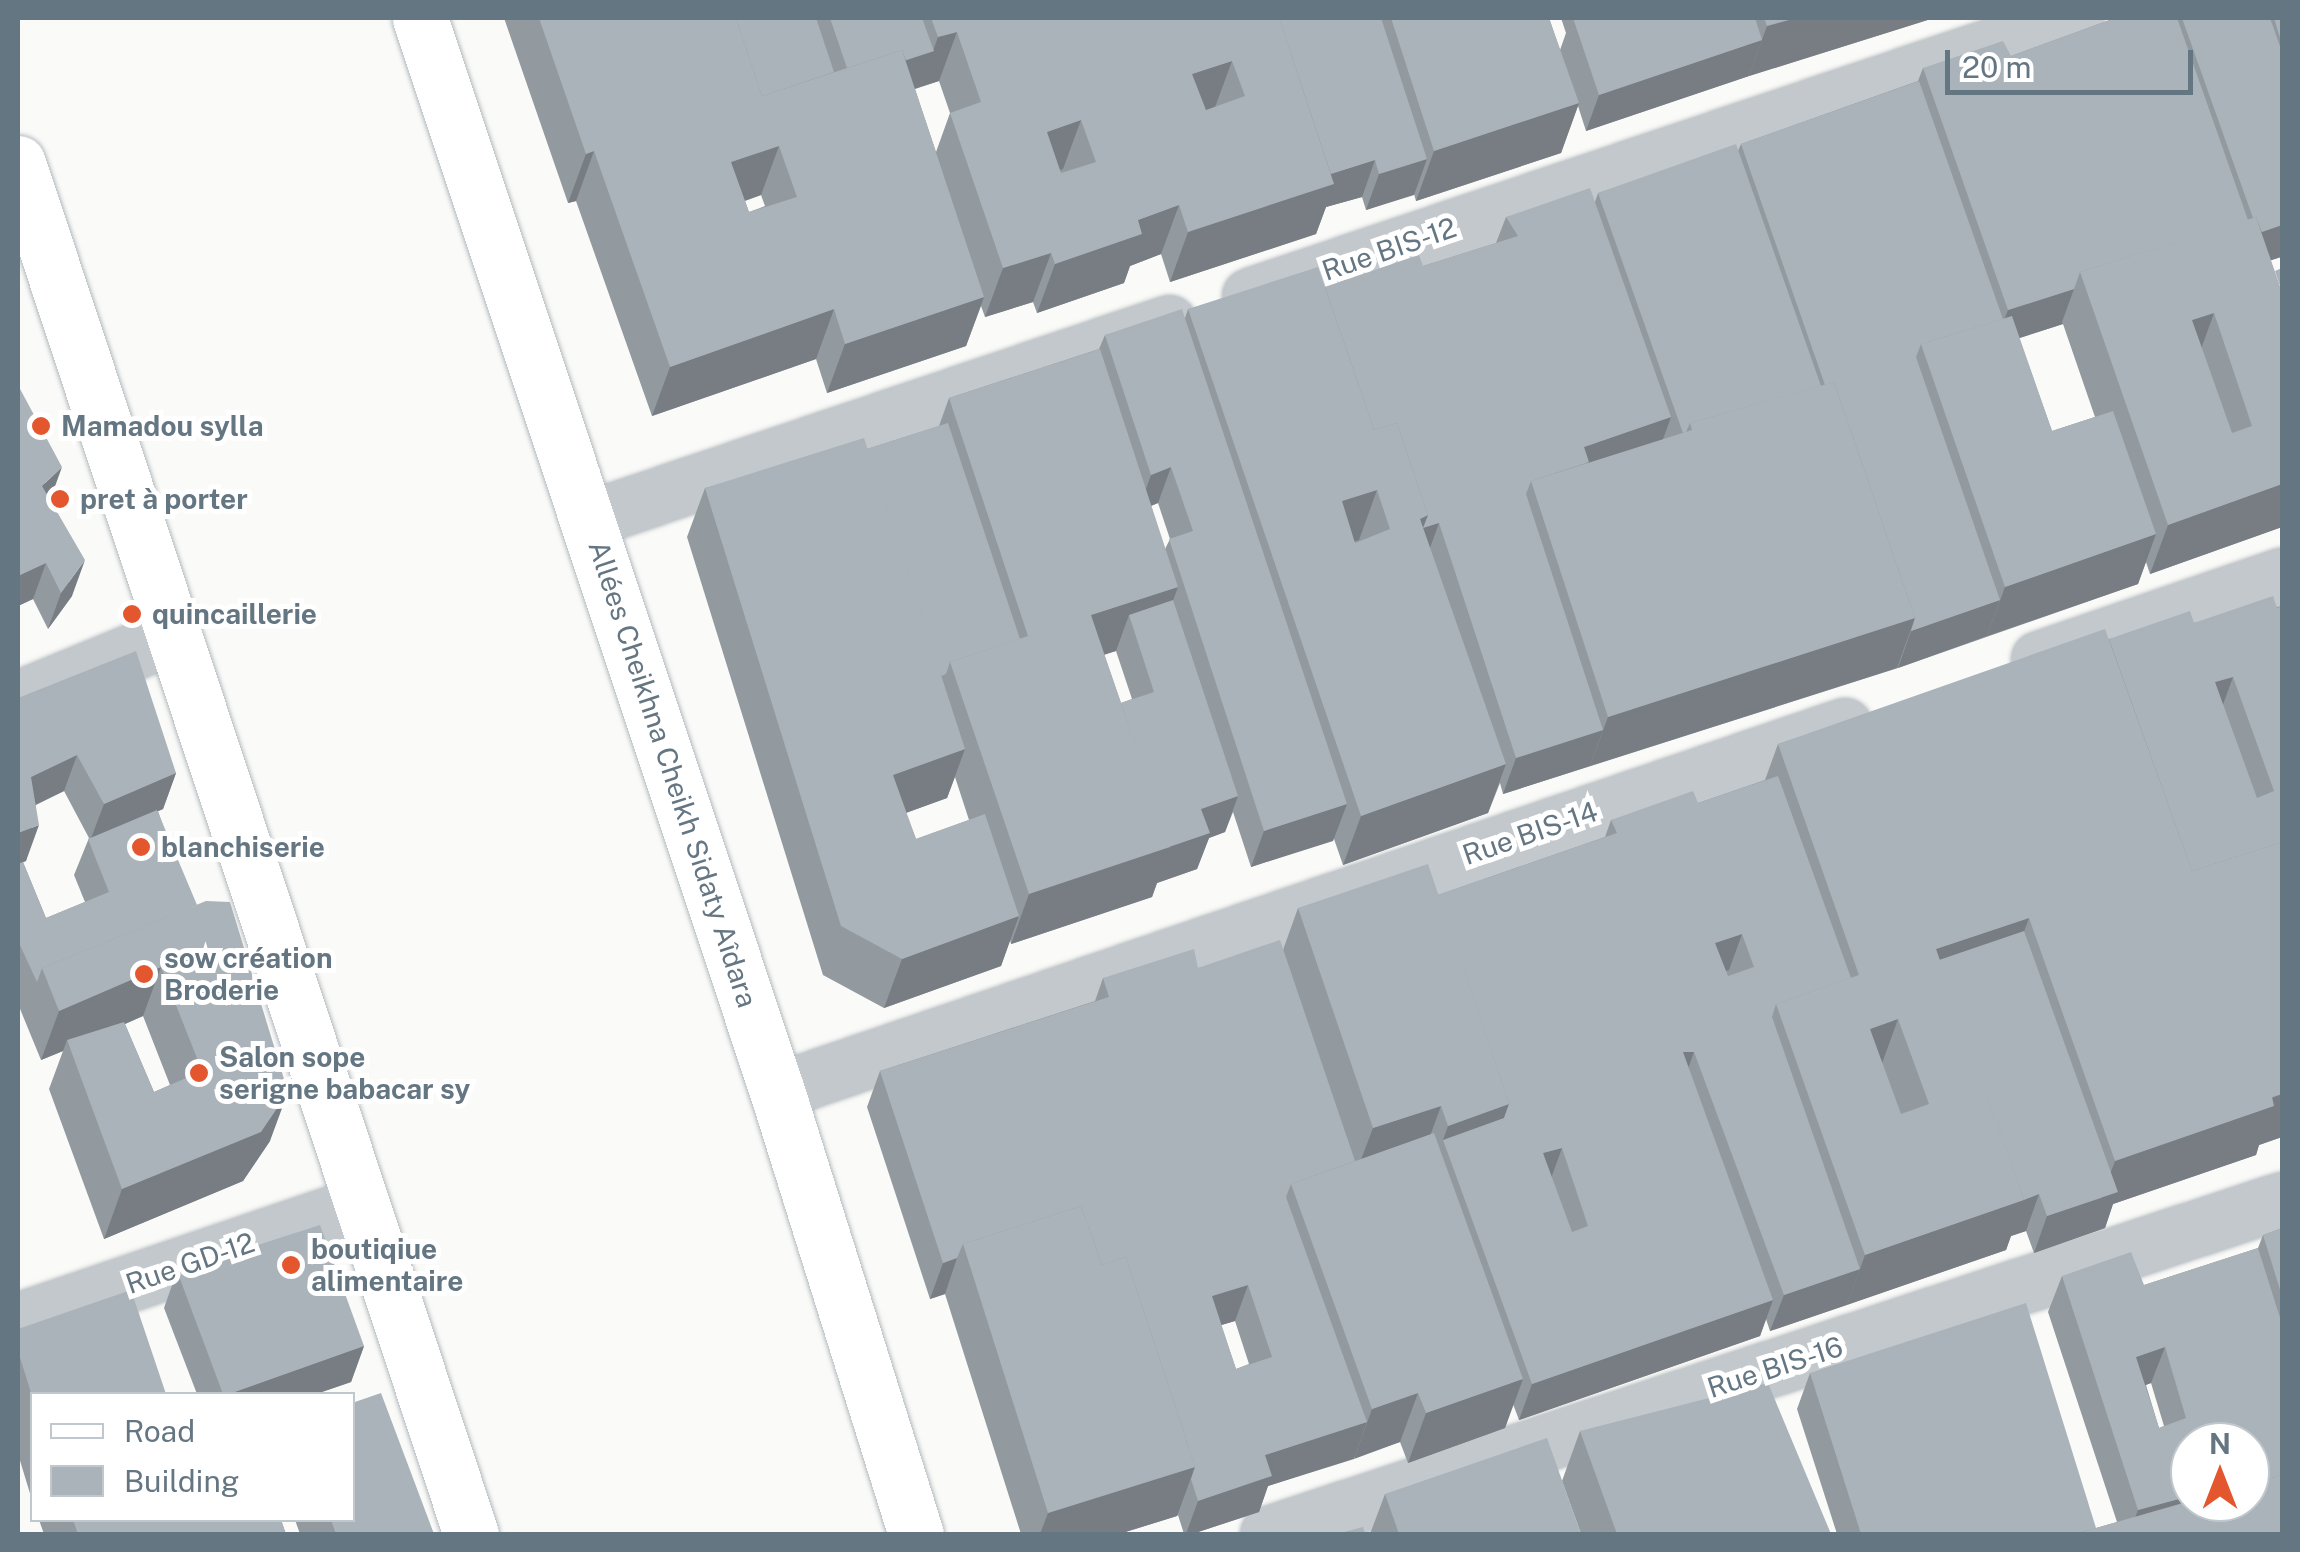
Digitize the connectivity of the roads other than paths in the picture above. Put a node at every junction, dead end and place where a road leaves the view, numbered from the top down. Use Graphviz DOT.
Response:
graph roads {
  1 [pos="420,18"];
  2 [pos="2075,18"];
  3 [pos="20,184"];
  4 [pos="589,519"];
  5 [pos="2282,576"];
  6 [pos="173,634"];
  7 [pos="1982,679"];
  8 [pos="18,699"];
  9 [pos="1888,711"];
  10 [pos="778,1090"];
  11 [pos="2282,1200"];
  12 [pos="362,1204"];
  13 [pos="18,1321"];
  14 [pos="472,1534"];
  15 [pos="916,1534"];
  16 [pos="1268,1534"];
  1 -- 4 [label="main road, Allées Cheikhna Cheikh Sidaty Aîdara"];
  2 -- 4 [label="street, Rue BIS-12"];
  3 -- 6 [label="main road"];
  4 -- 10 [label="main road, Allées Cheikhna Cheikh Sidaty Aîdara"];
  5 -- 7 [label="street"];
  6 -- 8 [label="street"];
  6 -- 12 [label="main road"];
  9 -- 10 [label="street, Rue BIS-14"];
  10 -- 15 [label="main road, Allées Cheikhna Cheikh Sidaty Aîdara"];
  11 -- 16 [label="street, Rue BIS-16"];
  12 -- 13 [label="street, Rue GD-12"];
  12 -- 14 [label="main road"];
}
